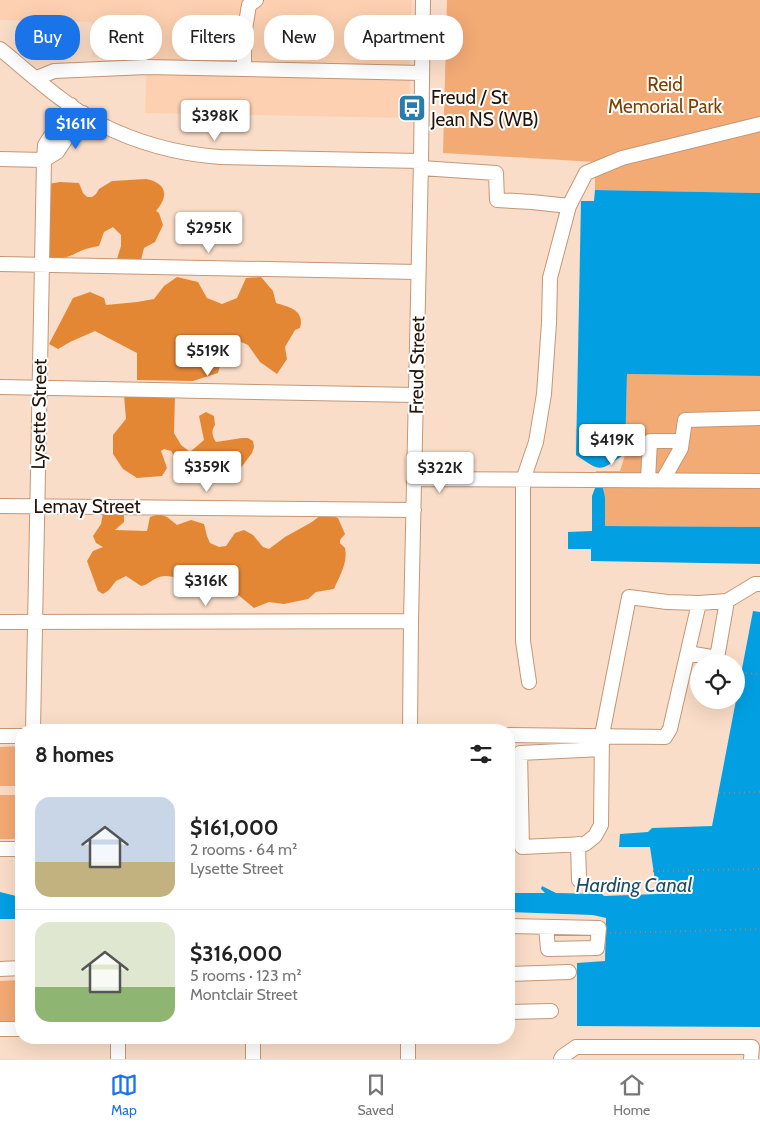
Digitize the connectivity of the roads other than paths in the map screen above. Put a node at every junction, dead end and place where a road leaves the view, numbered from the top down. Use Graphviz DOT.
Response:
graph roads {
  1 [pos="256,0"];
  2 [pos="423,0"];
  3 [pos="0,49"];
  4 [pos="244,70"];
  5 [pos="422,73"];
  6 [pos="37,78"];
  7 [pos="71,105"];
  8 [pos="83,114"];
  9 [pos="760,124"];
  10 [pos="0,159"];
  11 [pos="44,160"];
  12 [pos="421,164"];
  13 [pos="569,206"];
  14 [pos="0,264"];
  15 [pos="41,264"];
  16 [pos="418,272"];
  17 [pos="0,387"];
  18 [pos="40,388"];
  19 [pos="416,395"];
  20 [pos="760,418"];
  21 [pos="682,441"];
  22 [pos="414,479"];
  23 [pos="523,480"];
  24 [pos="648,480"];
  25 [pos="664,480"];
  26 [pos="760,481"];
  27 [pos="0,506"];
  28 [pos="37,506"];
  29 [pos="414,510"];
  30 [pos="760,584"];
  31 [pos="726,601"];
  32 [pos="699,603"];
  33 [pos="35,621"];
  34 [pos="411,621"];
  35 [pos="0,622"];
  36 [pos="688,653"];
  37 [pos="529,682"];
  38 [pos="33,724"];
  39 [pos="410,724"];
  40 [pos="515,735"];
  41 [pos="0,736"];
  42 [pos="15,736"];
  43 [pos="602,742"];
  44 [pos="578,844"];
  45 [pos="0,849"];
  46 [pos="15,849"];
  47 [pos="579,880"];
  48 [pos="515,926"];
  49 [pos="546,926"];
  50 [pos="15,968"];
  51 [pos="0,969"];
  52 [pos="568,972"];
  53 [pos="515,974"];
  54 [pos="551,1011"];
  55 [pos="515,1012"];
  56 [pos="0,1029"];
  57 [pos="15,1029"];
  58 [pos="118,1044"];
  59 [pos="253,1044"];
  60 [pos="408,1044"];
  61 [pos="754,1051"];
  62 [pos="118,1059"];
  63 [pos="253,1059"];
  64 [pos="408,1059"];
  65 [pos="561,1059"];
  1 -- 4 [label="street"];
  2 -- 5 [label="street, Freud Street"];
  3 -- 6 [label="street"];
  4 -- 5 [label="street"];
  4 -- 6 [label="street"];
  5 -- 12 [label="street, Freud Street"];
  6 -- 7 [label="street"];
  7 -- 8 [label="street"];
  7 -- 11 [label="street, Lysette Street"];
  8 -- 11 [label="street"];
  8 -- 12 [label="street"];
  9 -- 13 [label="street"];
  10 -- 11 [label="street"];
  11 -- 15 [label="street, Lysette Street"];
  12 -- 13 [label="street"];
  12 -- 16 [label="street, Freud Street"];
  13 -- 23 [label="street"];
  14 -- 15 [label="street"];
  15 -- 16 [label="street"];
  15 -- 18 [label="street, Lysette Street"];
  16 -- 19 [label="street, Freud Street"];
  17 -- 18 [label="street"];
  18 -- 19 [label="street"];
  18 -- 28 [label="street, Lysette Street"];
  19 -- 22 [label="street, Freud Street"];
  20 -- 21 [label="street"];
  21 -- 24 [label="street"];
  21 -- 25 [label="street"];
  22 -- 23 [label="street"];
  22 -- 29 [label="street, Freud Street"];
  23 -- 24 [label="street"];
  23 -- 37 [label="street"];
  24 -- 25 [label="street"];
  25 -- 26 [label="street"];
  27 -- 28 [label="street, Lemay Street"];
  28 -- 29 [label="street, Lemay Street"];
  28 -- 33 [label="street, Lysette Street"];
  29 -- 34 [label="street, Freud Street"];
  30 -- 31 [label="street"];
  31 -- 32 [label="street"];
  31 -- 36 [label="street"];
  32 -- 36 [label="street"];
  32 -- 43 [label="street"];
  33 -- 34 [label="street"];
  33 -- 35 [label="street"];
  33 -- 38 [label="street, Lysette Street"];
  34 -- 39 [label="street, Freud Street"];
  36 -- 43 [label="street"];
  40 -- 43 [label="street"];
  41 -- 42 [label="street"];
  43 -- 44 [label="street"];
  43 -- 44 [label="street"];
  44 -- 47 [label="street"];
  45 -- 46 [label="street"];
  48 -- 49 [label="street"];
  50 -- 51 [label="street"];
  52 -- 53 [label="street"];
  54 -- 55 [label="street"];
  56 -- 57 [label="street"];
  58 -- 62 [label="street"];
  59 -- 63 [label="street"];
  60 -- 64 [label="street"];
  61 -- 65 [label="street"];
}
